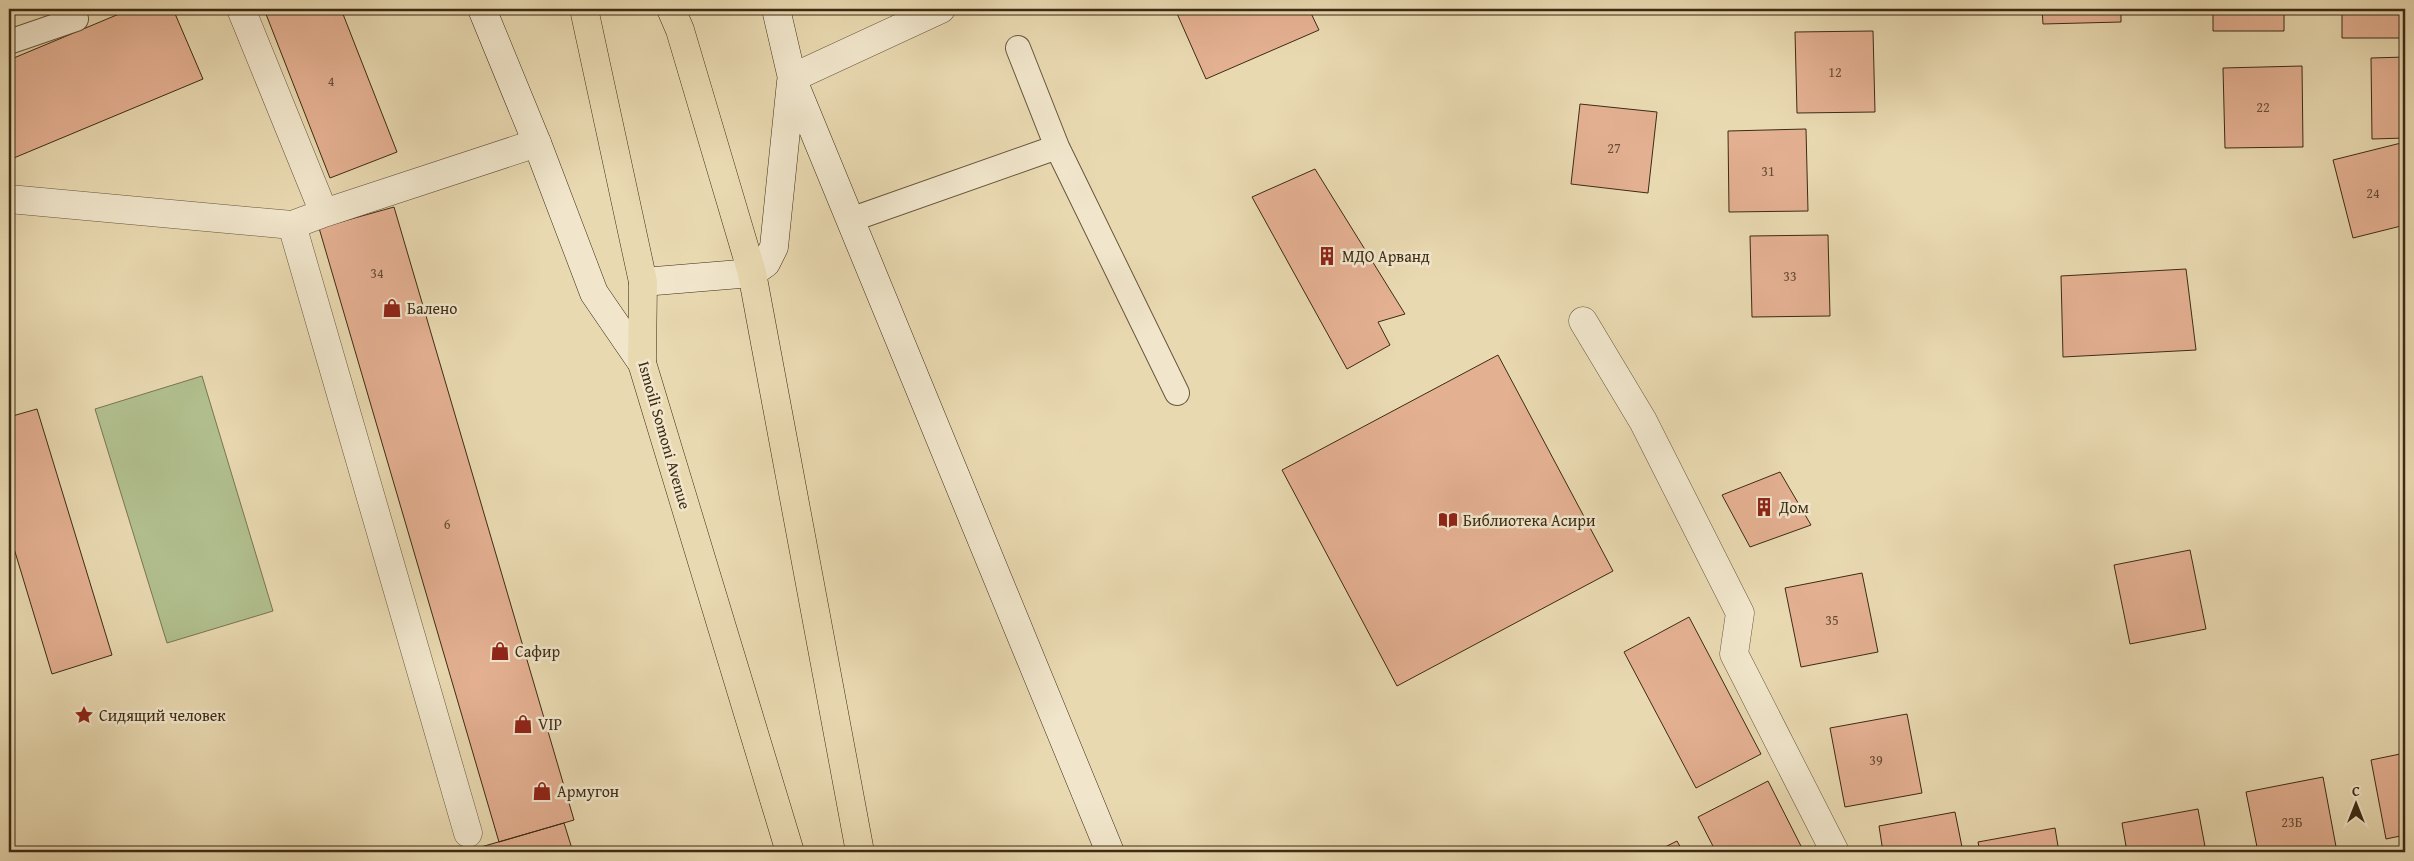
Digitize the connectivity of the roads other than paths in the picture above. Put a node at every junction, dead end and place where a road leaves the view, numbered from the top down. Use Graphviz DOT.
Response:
graph roads {
  1 [pos="241,9"];
  2 [pos="482,9"];
  3 [pos="584,9"];
  4 [pos="671,9"];
  5 [pos="776,9"];
  6 [pos="941,9"];
  7 [pos="76,19"];
  8 [pos="9,42"];
  9 [pos="1018,48"];
  10 [pos="792,78"];
  11 [pos="537,144"];
  12 [pos="1057,147"];
  13 [pos="9,199"];
  14 [pos="324,213"];
  15 [pos="850,220"];
  16 [pos="292,226"];
  17 [pos="752,273"];
  18 [pos="643,282"];
  19 [pos="1583,321"];
  20 [pos="642,363"];
  21 [pos="1177,393"];
  22 [pos="468,833"];
  23 [pos="790,852"];
  24 [pos="860,852"];
  25 [pos="1110,852"];
  26 [pos="1835,852"];
  1 -- 14 [label="street"];
  2 -- 11 [label="street"];
  3 -- 18 [label="main road, Ismoili Somoni Avenue"];
  4 -- 17 [label="main road"];
  5 -- 10 [label="street"];
  6 -- 10 [label="street"];
  7 -- 8 [label="lane"];
  9 -- 12 [label="lane"];
  10 -- 15 [label="street"];
  10 -- 17 [label="street"];
  11 -- 14 [label="street"];
  11 -- 20 [label="street"];
  12 -- 15 [label="lane"];
  12 -- 21 [label="lane"];
  13 -- 16 [label="street"];
  14 -- 16 [label="street"];
  15 -- 25 [label="street"];
  16 -- 22 [label="street"];
  17 -- 18 [label="street"];
  17 -- 24 [label="main road"];
  18 -- 20 [label="main road, Ismoili Somoni Avenue"];
  19 -- 26 [label="street"];
  20 -- 23 [label="main road, Ismoili Somoni Avenue"];
}
